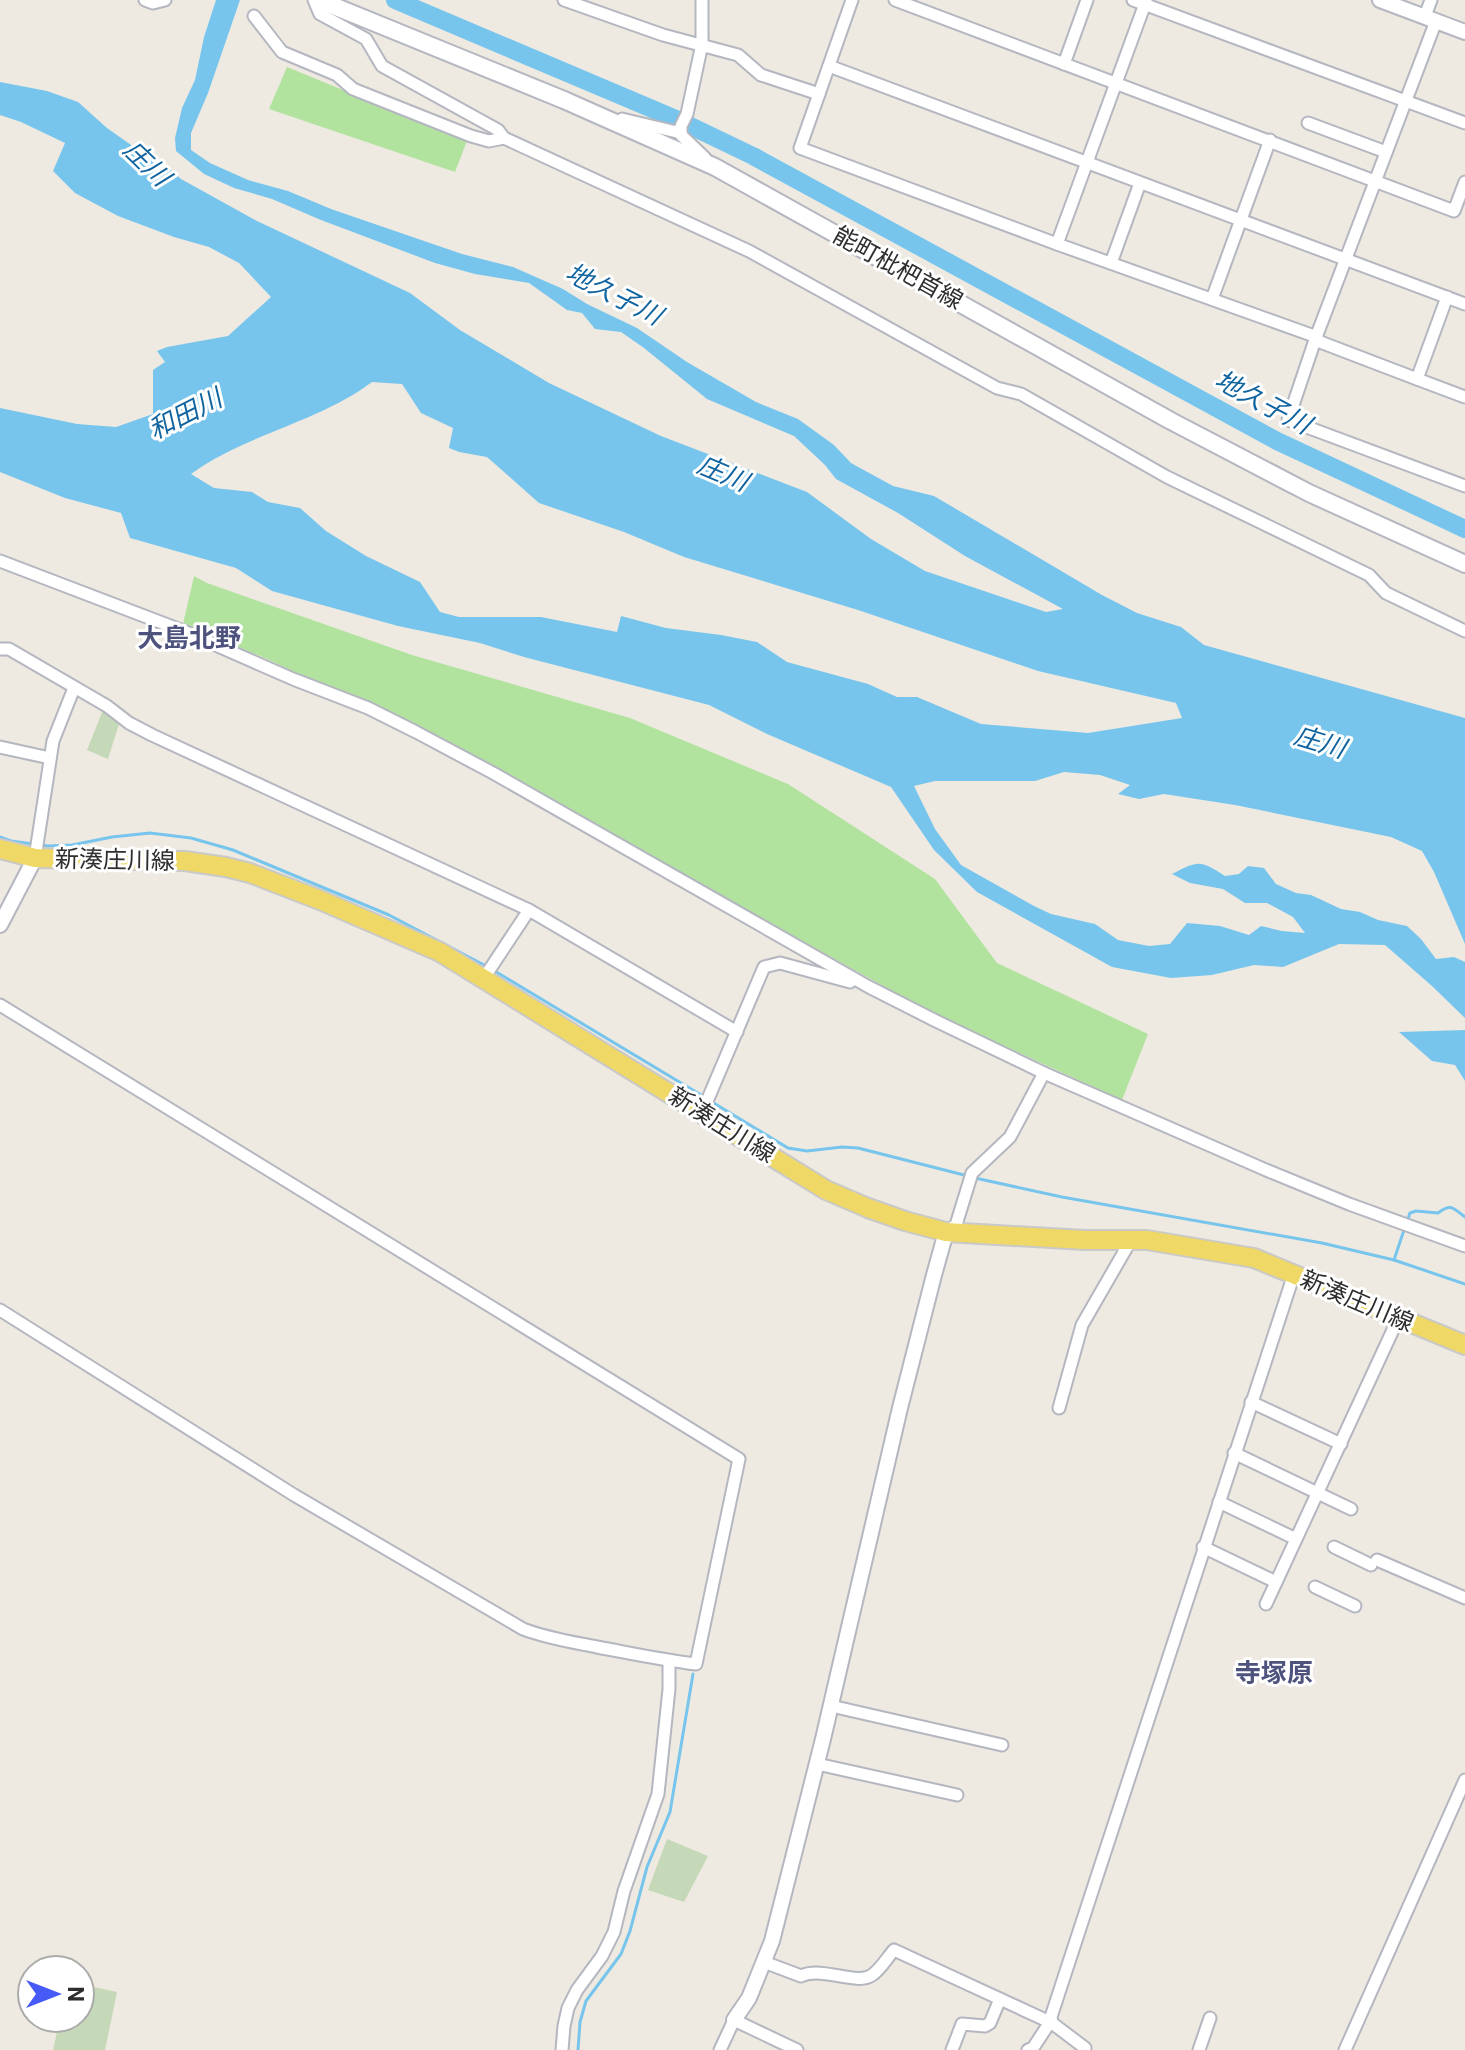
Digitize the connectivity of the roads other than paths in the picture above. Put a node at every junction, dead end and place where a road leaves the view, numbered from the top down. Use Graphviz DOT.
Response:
graph roads {
  1 [pos="145,0"];
  2 [pos="165,0"];
  3 [pos="316,0"];
  4 [pos="564,0"];
  5 [pos="702,0"];
  6 [pos="852,0"];
  7 [pos="895,0"];
  8 [pos="1087,0"];
  9 [pos="1380,0"];
  10 [pos="1431,0"];
  11 [pos="1142,1"];
  12 [pos="254,16"];
  13 [pos="1430,19"];
  14 [pos="1465,32"];
  15 [pos="702,44"];
  16 [pos="1064,64"];
  17 [pos="829,66"];
  18 [pos="1117,84"];
  19 [pos="819,94"];
  20 [pos="1405,100"];
  21 [pos="616,123"];
  22 [pos="1308,123"];
  23 [pos="1465,123"];
  24 [pos="681,133"];
  25 [pos="504,138"];
  26 [pos="1270,140"];
  27 [pos="1386,152"];
  28 [pos="1086,163"];
  29 [pos="715,167"];
  30 [pos="1376,181"];
  31 [pos="1465,182"];
  32 [pos="1140,183"];
  33 [pos="1460,213"];
  34 [pos="1242,221"];
  35 [pos="1057,244"];
  36 [pos="1347,259"];
  37 [pos="1111,263"];
  38 [pos="1447,297"];
  39 [pos="1212,299"];
  40 [pos="1465,304"];
  41 [pos="1316,339"];
  42 [pos="1417,379"];
  43 [pos="1465,397"];
  44 [pos="1465,486"];
  45 [pos="0,561"];
  46 [pos="1462,565"];
  47 [pos="1465,631"];
  48 [pos="0,649"];
  49 [pos="74,688"];
  50 [pos="0,747"];
  51 [pos="50,758"];
  52 [pos="0,849"];
  53 [pos="35,858"];
  54 [pos="529,910"];
  55 [pos="0,925"];
  56 [pos="484,978"];
  57 [pos="869,987"];
  58 [pos="0,1005"];
  59 [pos="737,1032"];
  60 [pos="1044,1073"];
  61 [pos="702,1113"];
  62 [pos="946,1232"];
  63 [pos="1131,1240"];
  64 [pos="1465,1246"];
  65 [pos="1294,1274"];
  66 [pos="0,1310"];
  67 [pos="1398,1319"];
  68 [pos="1465,1345"];
  69 [pos="1251,1402"];
  70 [pos="1059,1408"];
  71 [pos="1341,1444"];
  72 [pos="1234,1453"];
  73 [pos="1317,1493"];
  74 [pos="1219,1502"];
  75 [pos="1351,1509"];
  76 [pos="1296,1539"];
  77 [pos="1203,1547"];
  78 [pos="1334,1547"];
  79 [pos="1276,1582"];
  80 [pos="1315,1587"];
  81 [pos="1465,1598"];
  82 [pos="1266,1604"];
  83 [pos="1355,1606"];
  84 [pos="669,1661"];
  85 [pos="831,1706"];
  86 [pos="1002,1745"];
  87 [pos="817,1764"];
  88 [pos="1465,1780"];
  89 [pos="957,1795"];
  90 [pos="764,1962"];
  91 [pos="1000,1999"];
  92 [pos="1210,2018"];
  93 [pos="734,2020"];
  94 [pos="1051,2022"];
  95 [pos="562,2050"];
  96 [pos="720,2050"];
  97 [pos="797,2050"];
  98 [pos="952,2050"];
  99 [pos="1028,2050"];
  100 [pos="1084,2050"];
  101 [pos="1199,2050"];
  102 [pos="1345,2050"];
  1 -- 2 [label="street"];
  3 -- 21 [label="main road, 能町枇杷首線"];
  3 -- 25 [label="street"];
  4 -- 15 [label="street"];
  5 -- 15 [label="street"];
  6 -- 17 [label="street"];
  7 -- 16 [label="street"];
  8 -- 16 [label="street"];
  9 -- 13 [label="street"];
  10 -- 13 [label="street"];
  11 -- 18 [label="street"];
  11 -- 20 [label="street"];
  12 -- 25 [label="street"];
  13 -- 14 [label="street"];
  13 -- 20 [label="street"];
  15 -- 19 [label="street"];
  15 -- 24 [label="street"];
  16 -- 18 [label="street"];
  17 -- 19 [label="street"];
  17 -- 28 [label="street"];
  18 -- 26 [label="street"];
  18 -- 28 [label="street"];
  19 -- 35 [label="street"];
  20 -- 23 [label="street"];
  20 -- 27 [label="street"];
  21 -- 24 [label="street"];
  21 -- 29 [label="main road, 能町枇杷首線"];
  22 -- 27 [label="street"];
  24 -- 29 [label="street"];
  25 -- 47 [label="street"];
  26 -- 30 [label="street"];
  26 -- 34 [label="street"];
  27 -- 30 [label="street"];
  28 -- 32 [label="street"];
  28 -- 35 [label="street"];
  29 -- 46 [label="main road, 能町枇杷首線"];
  30 -- 33 [label="street"];
  30 -- 36 [label="street"];
  31 -- 33 [label="street"];
  32 -- 34 [label="street"];
  32 -- 37 [label="street"];
  34 -- 36 [label="street"];
  34 -- 39 [label="street"];
  35 -- 37 [label="street"];
  36 -- 38 [label="street"];
  36 -- 41 [label="street"];
  37 -- 39 [label="street"];
  38 -- 40 [label="street"];
  38 -- 42 [label="street"];
  39 -- 41 [label="street"];
  41 -- 42 [label="street"];
  41 -- 44 [label="street"];
  42 -- 43 [label="street"];
  45 -- 57 [label="street"];
  48 -- 49 [label="street"];
  49 -- 51 [label="street"];
  49 -- 54 [label="street"];
  50 -- 51 [label="street"];
  51 -- 53 [label="street"];
  52 -- 53 [label="main road, 新湊庄川線"];
  53 -- 55 [label="street"];
  53 -- 56 [label="main road, 新湊庄川線"];
  54 -- 56 [label="street"];
  54 -- 59 [label="street"];
  56 -- 61 [label="main road, 新湊庄川線"];
  57 -- 59 [label="street"];
  57 -- 60 [label="street"];
  58 -- 84 [label="street"];
  59 -- 61 [label="street"];
  60 -- 62 [label="street"];
  60 -- 64 [label="street"];
  61 -- 62 [label="main road, 新湊庄川線"];
  62 -- 63 [label="main road, 新湊庄川線"];
  62 -- 85 [label="street"];
  63 -- 65 [label="main road, 新湊庄川線"];
  63 -- 70 [label="street"];
  65 -- 67 [label="main road, 新湊庄川線"];
  65 -- 69 [label="street"];
  66 -- 84 [label="street"];
  67 -- 68 [label="main road, 新湊庄川線"];
  67 -- 71 [label="street"];
  69 -- 71 [label="street"];
  69 -- 72 [label="street"];
  71 -- 73 [label="street"];
  72 -- 73 [label="street"];
  72 -- 74 [label="street"];
  73 -- 75 [label="street"];
  73 -- 76 [label="street"];
  74 -- 76 [label="street"];
  74 -- 77 [label="street"];
  76 -- 79 [label="street"];
  77 -- 79 [label="street"];
  77 -- 94 [label="street"];
  78 -- 81 [label="street"];
  79 -- 82 [label="street"];
  80 -- 83 [label="street"];
  84 -- 95 [label="street"];
  85 -- 86 [label="street"];
  85 -- 87 [label="street"];
  87 -- 89 [label="street"];
  87 -- 90 [label="street"];
  88 -- 102 [label="street"];
  90 -- 91 [label="street"];
  90 -- 93 [label="street"];
  91 -- 94 [label="street"];
  91 -- 98 [label="street"];
  92 -- 101 [label="street"];
  93 -- 96 [label="street"];
  93 -- 97 [label="street"];
  94 -- 99 [label="street"];
  94 -- 100 [label="street"];
}
